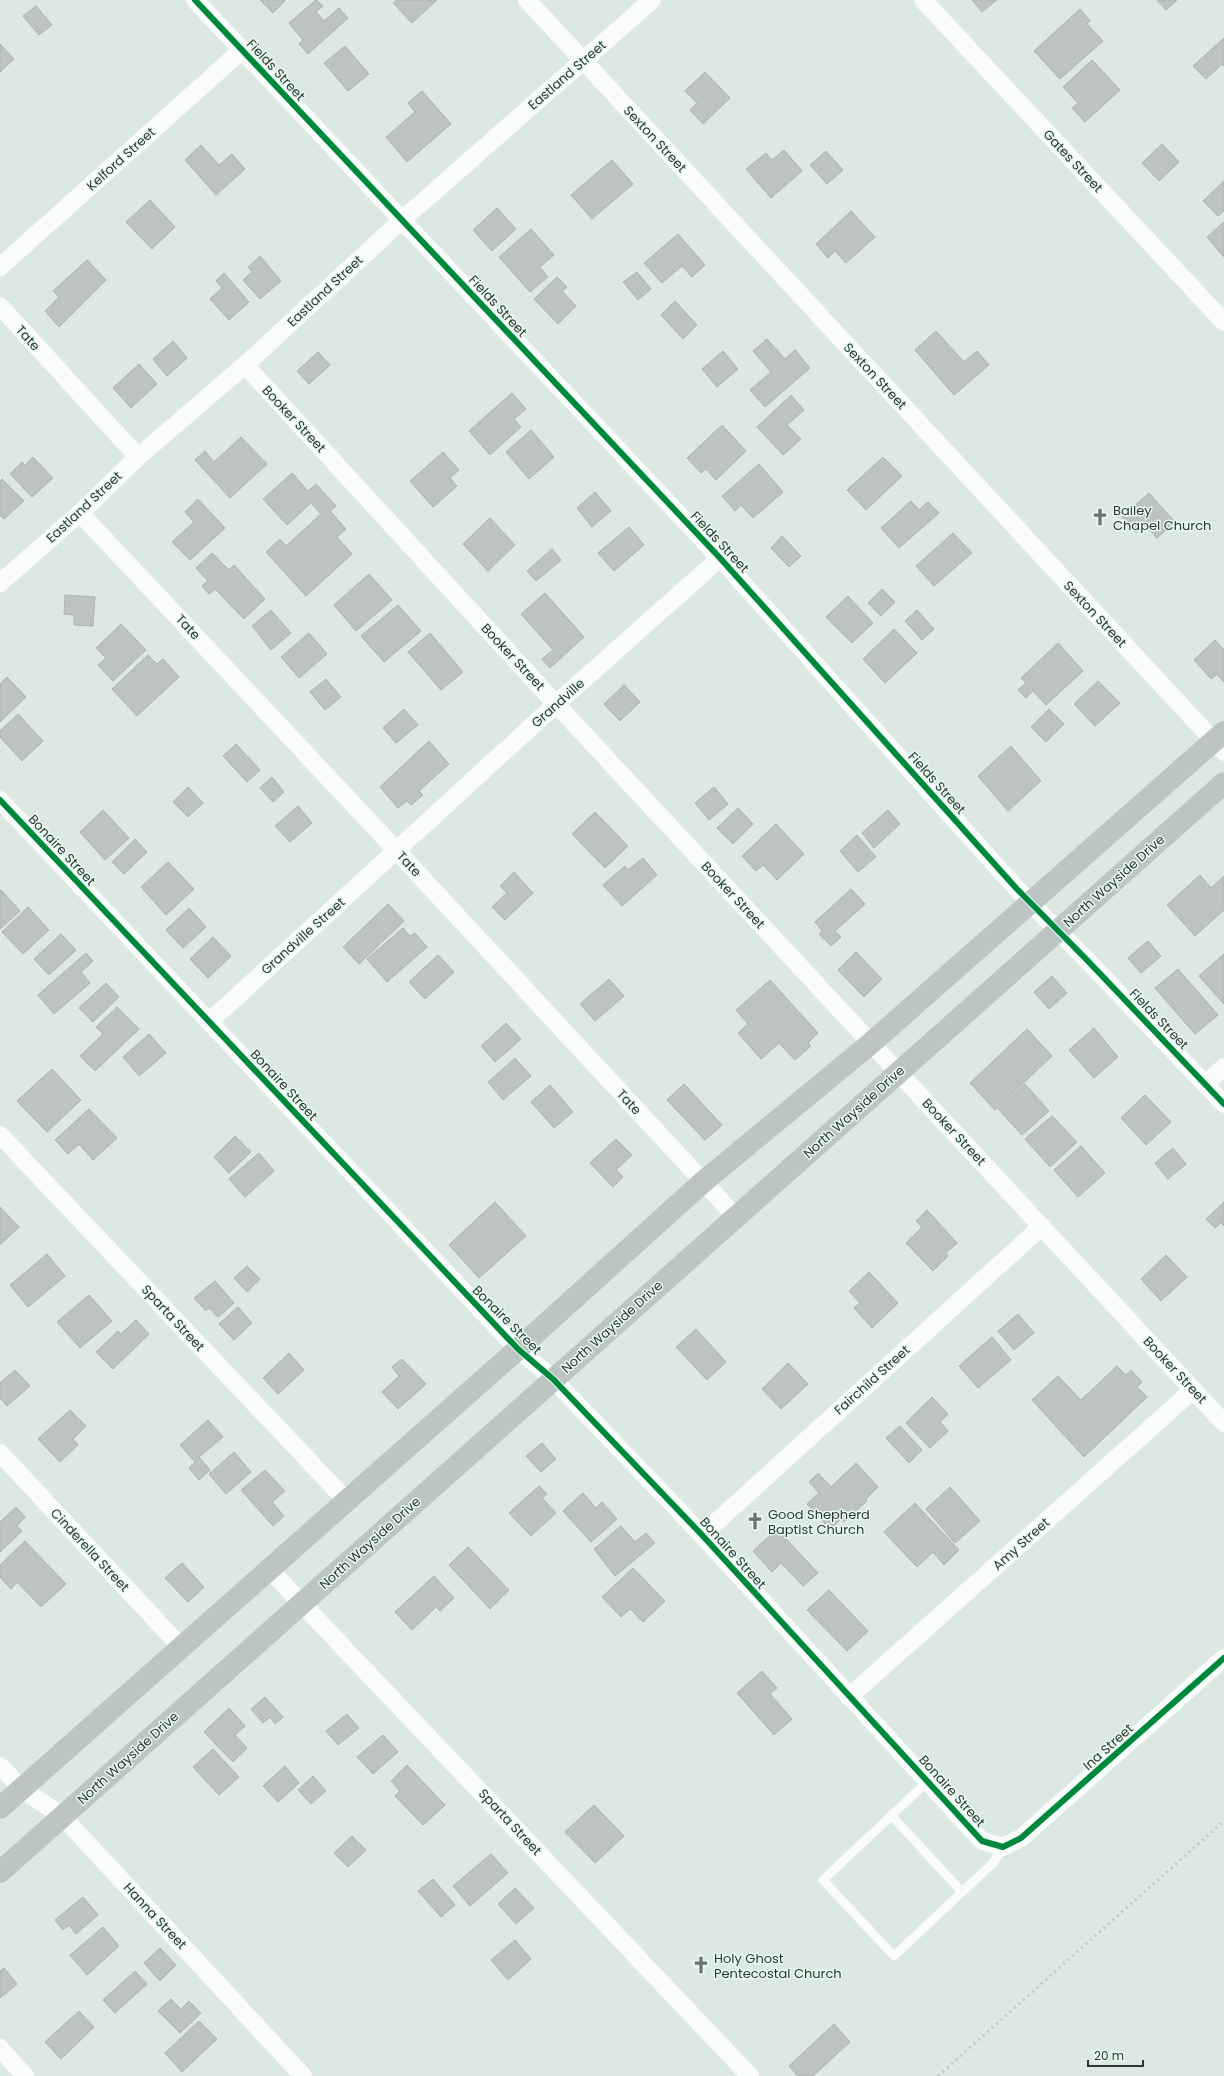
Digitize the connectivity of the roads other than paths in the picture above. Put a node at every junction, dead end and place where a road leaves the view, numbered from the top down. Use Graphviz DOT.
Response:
graph roads {
  1 [pos="195,0"];
  2 [pos="527,0"];
  3 [pos="652,0"];
  4 [pos="923,0"];
  5 [pos="242,50"];
  6 [pos="584,62"];
  7 [pos="402,220"];
  8 [pos="0,267"];
  9 [pos="0,306"];
  10 [pos="1224,322"];
  11 [pos="245,365"];
  12 [pos="138,457"];
  13 [pos="80,513"];
  14 [pos="720,558"];
  15 [pos="0,583"];
  16 [pos="556,704"];
  17 [pos="1220,742"];
  18 [pos="1224,783"];
  19 [pos="0,800"];
  20 [pos="397,851"];
  21 [pos="1031,904"];
  22 [pos="1058,930"];
  23 [pos="209,1022"];
  24 [pos="870,1044"];
  25 [pos="1224,1067"];
  26 [pos="898,1072"];
  27 [pos="1206,1084"];
  28 [pos="1224,1104"];
  29 [pos="0,1135"];
  30 [pos="703,1182"];
  31 [pos="736,1217"];
  32 [pos="1042,1226"];
  33 [pos="518,1349"];
  34 [pos="553,1379"];
  35 [pos="1193,1390"];
  36 [pos="1224,1423"];
  37 [pos="0,1453"];
  38 [pos="346,1500"];
  39 [pos="702,1534"];
  40 [pos="269,1569"];
  41 [pos="303,1602"];
  42 [pos="181,1647"];
  43 [pos="1224,1658"];
  44 [pos="849,1697"];
  45 [pos="0,1766"];
  46 [pos="928,1781"];
  47 [pos="22,1789"];
  48 [pos="0,1808"];
  49 [pos="891,1815"];
  50 [pos="62,1816"];
  51 [pos="1003,1847"];
  52 [pos="0,1872"];
  53 [pos="962,1892"];
  54 [pos="0,2048"];
  55 [pos="26,2076"];
  56 [pos="303,2076"];
  57 [pos="750,2076"];
  1 -- 5 [label="street, Fields Street"];
  2 -- 6 [label="street, Sexton Street"];
  3 -- 6 [label="street, Eastland Street"];
  4 -- 10 [label="street, Gates Street"];
  5 -- 7 [label="street, Fields Street"];
  5 -- 8 [label="street, Kelford Street"];
  6 -- 7 [label="street, Eastland Street"];
  6 -- 17 [label="street, Sexton Street"];
  7 -- 11 [label="street, Eastland Street"];
  7 -- 14 [label="street, Fields Street"];
  9 -- 12 [label="street, Tate"];
  11 -- 12 [label="street, Eastland Street"];
  11 -- 16 [label="street, Booker Street"];
  12 -- 13 [label="street, Eastland Street"];
  13 -- 15 [label="street, Eastland Street"];
  13 -- 20 [label="street, Tate"];
  14 -- 16 [label="street, Grandville"];
  14 -- 21 [label="street, Fields Street"];
  16 -- 20 [label="street, Grandville"];
  16 -- 24 [label="street, Booker Street"];
  17 -- 21 [label="main road"];
  18 -- 22 [label="main road, North Wayside Drive"];
  19 -- 23 [label="street, Bonaire Street"];
  20 -- 23 [label="street, Grandville Street"];
  20 -- 30 [label="street, Tate"];
  21 -- 22 [label="street, Fields Street"];
  21 -- 24 [label="main road"];
  22 -- 26 [label="main road, North Wayside Drive"];
  22 -- 27 [label="street, Fields Street"];
  23 -- 33 [label="street, Bonaire Street"];
  24 -- 26 [label="street, Booker Street"];
  24 -- 30 [label="main road"];
  25 -- 27 [label="street"];
  26 -- 31 [label="main road, North Wayside Drive"];
  26 -- 32 [label="street, Booker Street"];
  27 -- 28 [label="street, Fields Street"];
  29 -- 38 [label="street, Sparta Street"];
  30 -- 31 [label="street, Tate"];
  30 -- 33 [label="main road"];
  31 -- 34 [label="main road, North Wayside Drive"];
  32 -- 35 [label="street, Booker Street"];
  32 -- 39 [label="street, Fairchild Street"];
  33 -- 34 [label="street, Bonaire Street"];
  33 -- 38 [label="main road"];
  34 -- 39 [label="street, Bonaire Street"];
  34 -- 41 [label="main road, North Wayside Drive"];
  35 -- 36 [label="street, Booker Street"];
  35 -- 44 [label="street, Amy Street"];
  37 -- 42 [label="street, Cinderella Street"];
  38 -- 40 [label="main road"];
  39 -- 44 [label="street, Bonaire Street"];
  40 -- 41 [label="street, Sparta Street"];
  40 -- 42 [label="main road"];
  41 -- 50 [label="main road, North Wayside Drive"];
  41 -- 57 [label="street, Sparta Street"];
  42 -- 47 [label="main road"];
  43 -- 51 [label="street, Ina Street"];
  44 -- 46 [label="street, Bonaire Street"];
  45 -- 47 [label="street, Hanna Street"];
  46 -- 49 [label="lane"];
  46 -- 51 [label="street, Bonaire Street"];
  47 -- 48 [label="main road"];
  47 -- 50 [label="street, Hanna Street"];
  49 -- 53 [label="lane"];
  49 -- 53 [label="lane"];
  50 -- 52 [label="main road, North Wayside Drive"];
  50 -- 56 [label="street, Hanna Street"];
  51 -- 53 [label="lane"];
  54 -- 55 [label="street"];
}
